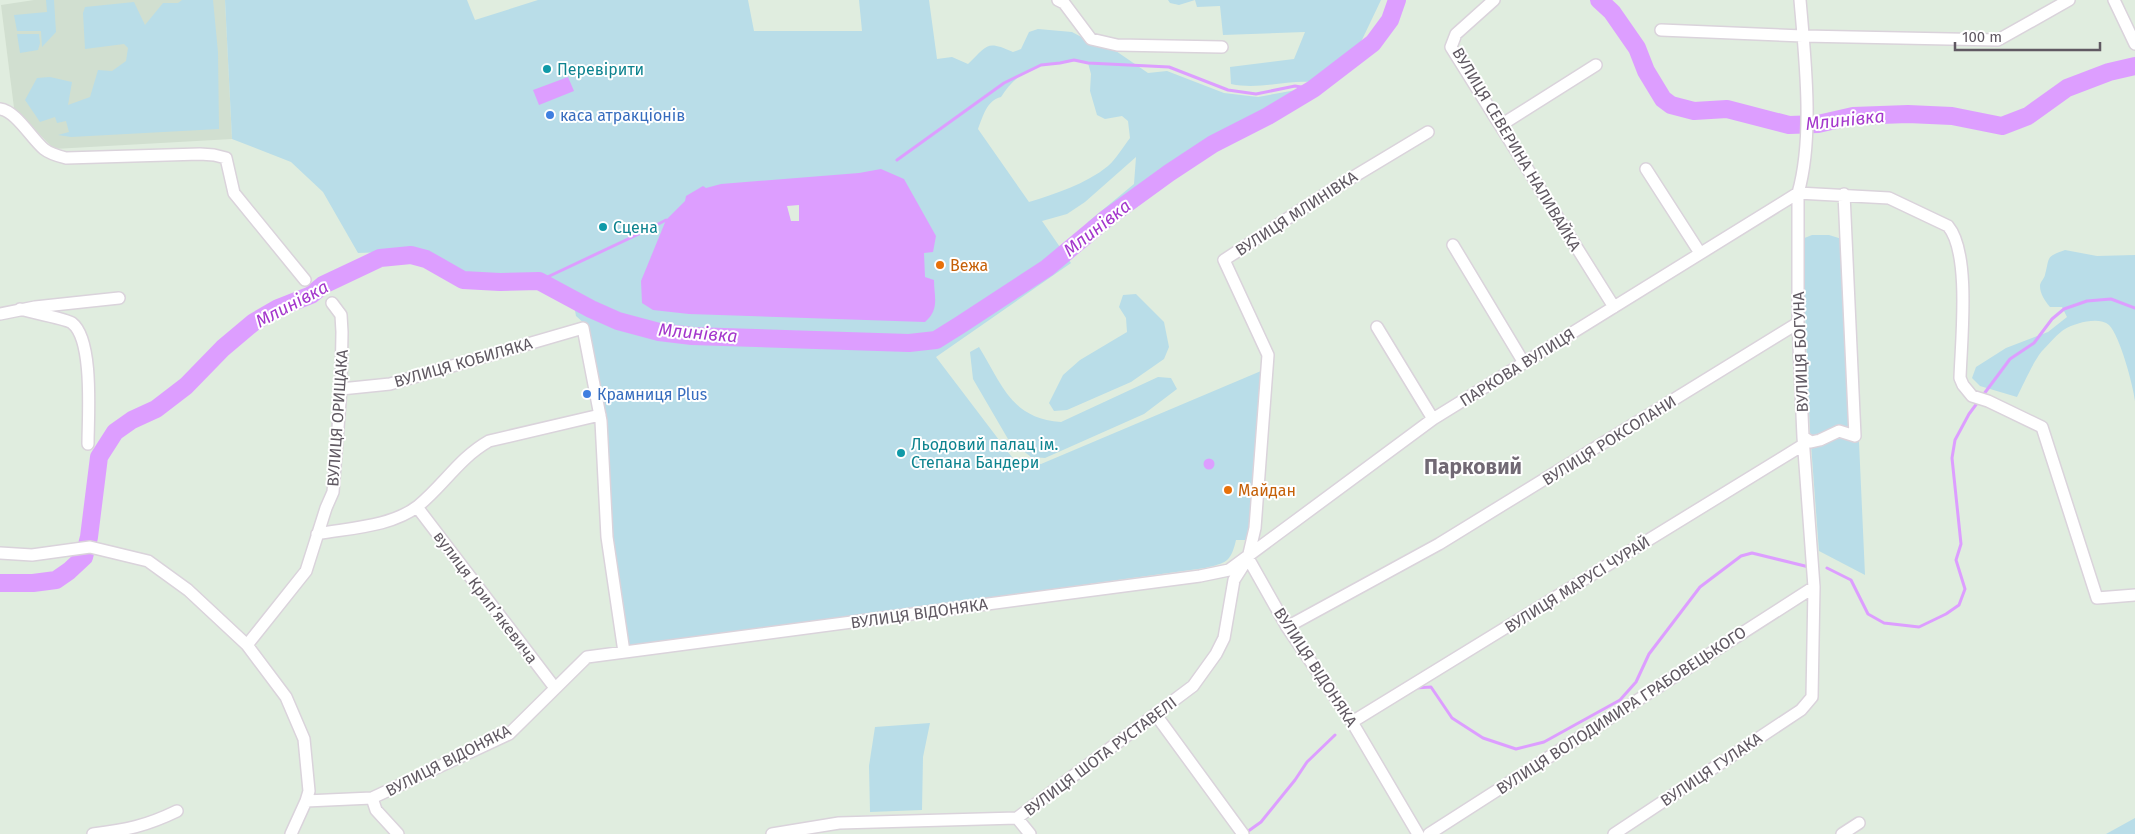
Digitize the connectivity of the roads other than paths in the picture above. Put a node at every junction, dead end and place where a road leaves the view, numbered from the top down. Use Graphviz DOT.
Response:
graph roads {
  1 [pos="1058,0"];
  2 [pos="1494,0"];
  3 [pos="1800,0"];
  4 [pos="2069,0"];
  5 [pos="2114,0"];
  6 [pos="1661,30"];
  7 [pos="1803,36"];
  8 [pos="2135,44"];
  9 [pos="1222,47"];
  10 [pos="1596,65"];
  11 [pos="0,109"];
  12 [pos="1501,125"];
  13 [pos="1428,132"];
  14 [pos="1646,169"];
  15 [pos="1798,193"];
  16 [pos="1844,194"];
  17 [pos="1452,245"];
  18 [pos="1700,253"];
  19 [pos="305,280"];
  20 [pos="118,298"];
  21 [pos="332,303"];
  22 [pos="1614,308"];
  23 [pos="20,309"];
  24 [pos="0,314"];
  25 [pos="1798,323"];
  26 [pos="1376,327"];
  27 [pos="1524,363"];
  28 [pos="342,389"];
  29 [pos="600,415"];
  30 [pos="1433,419"];
  31 [pos="1803,441"];
  32 [pos="88,444"];
  33 [pos="417,507"];
  34 [pos="317,534"];
  35 [pos="0,553"];
  36 [pos="1248,558"];
  37 [pos="1814,587"];
  38 [pos="2135,595"];
  39 [pos="1287,627"];
  40 [pos="247,646"];
  41 [pos="624,652"];
  42 [pos="555,688"];
  43 [pos="1807,702"];
  44 [pos="1156,715"];
  45 [pos="1352,722"];
  46 [pos="372,798"];
  47 [pos="306,802"];
  48 [pos="177,811"];
  49 [pos="1017,818"];
  50 [pos="1859,823"];
  51 [pos="93,834"];
  52 [pos="291,834"];
  53 [pos="398,834"];
  54 [pos="772,834"];
  55 [pos="1030,834"];
  56 [pos="1243,834"];
  57 [pos="1418,834"];
  58 [pos="1429,834"];
  59 [pos="1614,834"];
  60 [pos="1842,834"];
  1 -- 9 [label="street"];
  2 -- 12 [label="street, ВУЛИЦЯ СЕВЕРИНА НАЛИВАЙКА"];
  3 -- 7 [label="street, ВУЛИЦЯ БОГУНА"];
  4 -- 7 [label="street"];
  5 -- 8 [label="street"];
  6 -- 7 [label="street"];
  7 -- 15 [label="street, ВУЛИЦЯ БОГУНА"];
  10 -- 12 [label="street"];
  11 -- 19 [label="street"];
  12 -- 22 [label="street, ВУЛИЦЯ СЕВЕРИНА НАЛИВАЙКА"];
  13 -- 36 [label="street, ВУЛИЦЯ МЛИНІВКА"];
  14 -- 18 [label="street"];
  15 -- 16 [label="street"];
  15 -- 18 [label="street, ПАРКОВА ВУЛИЦЯ"];
  15 -- 25 [label="street, ВУЛИЦЯ БОГУНА"];
  16 -- 31 [label="street"];
  16 -- 38 [label="street"];
  17 -- 27 [label="street"];
  18 -- 22 [label="street, ПАРКОВА ВУЛИЦЯ"];
  20 -- 23 [label="street"];
  21 -- 28 [label="street, ВУЛИЦЯ ОРИЩАКА"];
  22 -- 27 [label="street, ПАРКОВА ВУЛИЦЯ"];
  23 -- 24 [label="street"];
  23 -- 32 [label="street"];
  25 -- 31 [label="street, ВУЛИЦЯ БОГУНА"];
  25 -- 39 [label="street, ВУЛИЦЯ РОКСОЛАНИ"];
  26 -- 30 [label="street"];
  27 -- 30 [label="street, ПАРКОВА ВУЛИЦЯ"];
  28 -- 29 [label="street, ВУЛИЦЯ КОБИЛЯКА"];
  28 -- 34 [label="street, ВУЛИЦЯ ОРИЩАКА"];
  29 -- 33 [label="street"];
  29 -- 41 [label="street"];
  30 -- 36 [label="street, ПАРКОВА ВУЛИЦЯ"];
  31 -- 37 [label="street, ВУЛИЦЯ БОГУНА"];
  31 -- 45 [label="street, ВУЛИЦЯ МАРУСІ ЧУРАЙ"];
  33 -- 34 [label="street"];
  33 -- 42 [label="street, вулиця Крипʼякевича"];
  34 -- 40 [label="street, ВУЛИЦЯ ОРИЩАКА"];
  35 -- 40 [label="street"];
  36 -- 39 [label="street, ВУЛИЦЯ ВІДОНЯКА"];
  36 -- 41 [label="street, ВУЛИЦЯ ВІДОНЯКА"];
  36 -- 44 [label="street, ВУЛИЦЯ ШОТА РУСТАВЕЛІ"];
  37 -- 43 [label="street, ВУЛИЦЯ БОГУНА"];
  37 -- 58 [label="street, ВУЛИЦЯ ВОЛОДИМИРА ГРАБОВЕЦЬКОГО"];
  39 -- 45 [label="street, ВУЛИЦЯ ВІДОНЯКА"];
  40 -- 47 [label="street"];
  41 -- 42 [label="street, ВУЛИЦЯ ВІДОНЯКА"];
  42 -- 46 [label="street, ВУЛИЦЯ ВІДОНЯКА"];
  43 -- 59 [label="street, ВУЛИЦЯ ГУЛАКА"];
  44 -- 49 [label="street, ВУЛИЦЯ ШОТА РУСТАВЕЛІ"];
  44 -- 56 [label="street"];
  45 -- 57 [label="street, ВУЛИЦЯ ВІДОНЯКА"];
  46 -- 47 [label="street, ВУЛИЦЯ ВІДОНЯКА"];
  46 -- 53 [label="street"];
  47 -- 52 [label="street"];
  48 -- 51 [label="street"];
  49 -- 54 [label="street, ВУЛИЦЯ ШОТА РУСТАВЕЛІ"];
  49 -- 55 [label="street"];
  50 -- 60 [label="street"];
}
